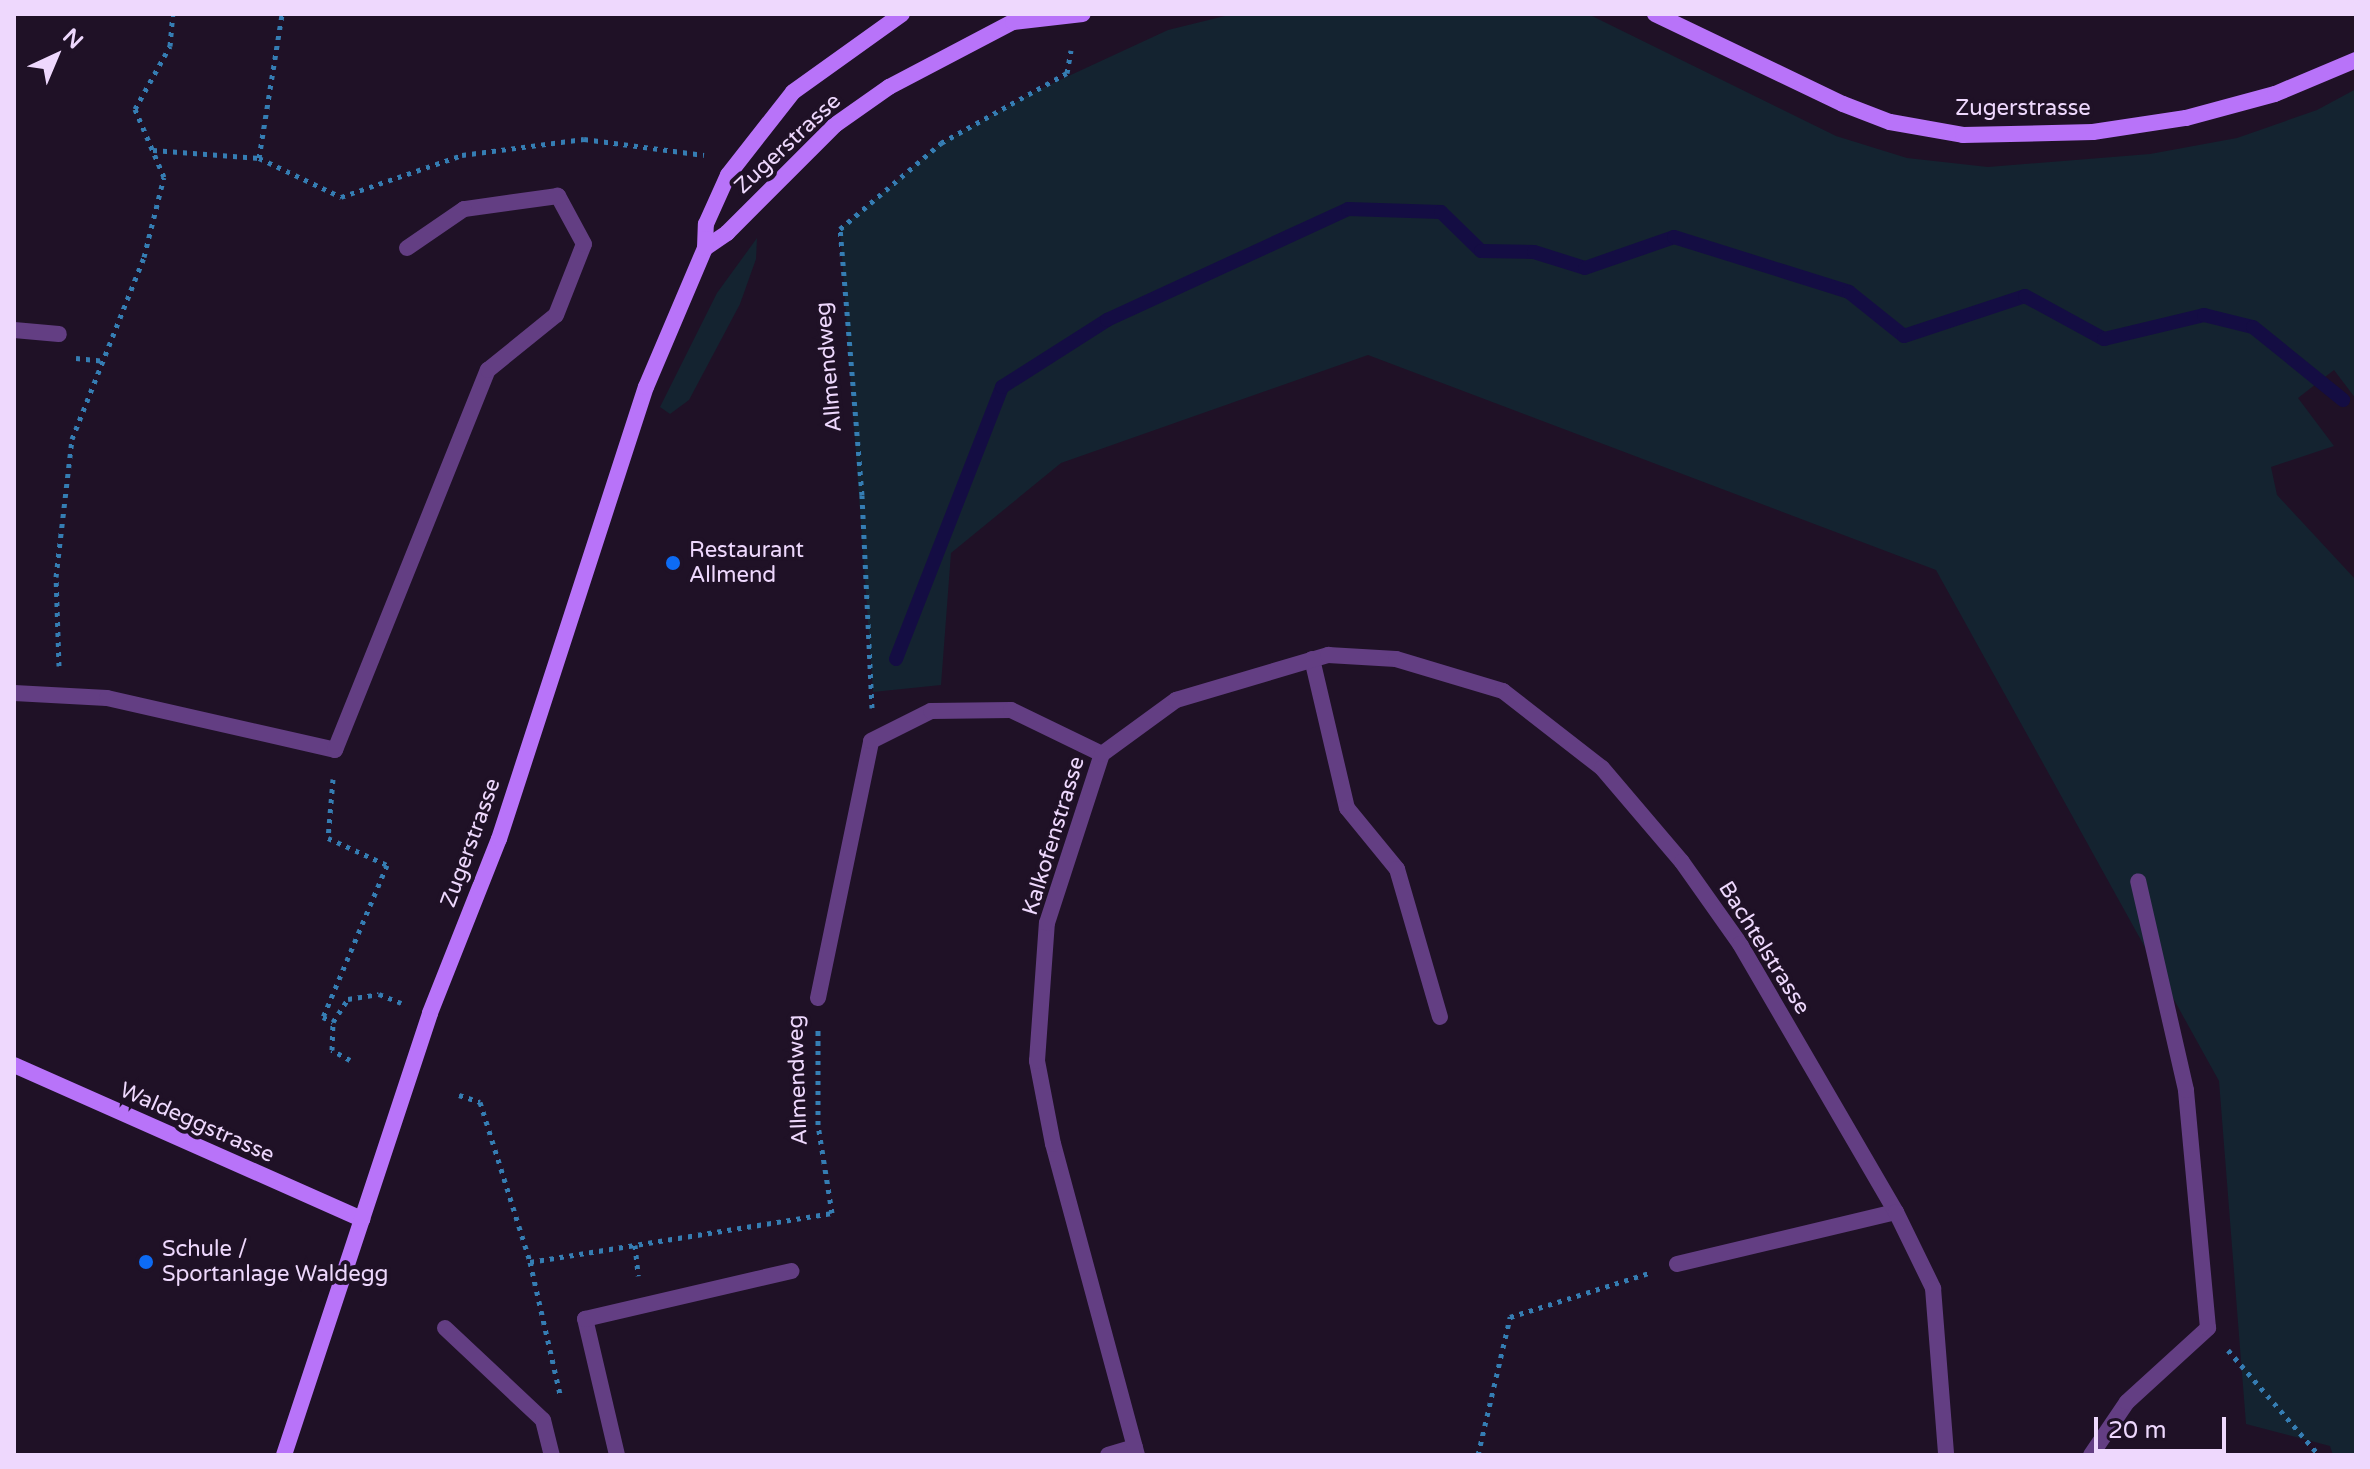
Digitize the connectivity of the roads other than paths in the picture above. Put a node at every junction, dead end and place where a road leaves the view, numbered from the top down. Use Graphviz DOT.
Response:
graph roads {
  1 [pos="902,14"];
  2 [pos="1083,14"];
  3 [pos="1655,14"];
  4 [pos="1011,18"];
  5 [pos="2356,60"];
  6 [pos="407,248"];
  7 [pos="705,248"];
  8 [pos="14,330"];
  9 [pos="59,334"];
  10 [pos="1320,657"];
  11 [pos="14,693"];
  12 [pos="1102,754"];
  13 [pos="2138,881"];
  14 [pos="818,998"];
  15 [pos="1440,1017"];
  16 [pos="14,1065"];
  17 [pos="1896,1212"];
  18 [pos="362,1219"];
  19 [pos="1677,1264"];
  20 [pos="792,1271"];
  21 [pos="445,1328"];
  22 [pos="1136,1451"];
  23 [pos="284,1455"];
  24 [pos="552,1455"];
  25 [pos="617,1455"];
  26 [pos="1108,1455"];
  27 [pos="1946,1455"];
  28 [pos="2091,1455"];
  1 -- 7 [label="main road, Zugerstrasse"];
  2 -- 4 [label="main road, Zugerstrasse"];
  3 -- 5 [label="main road, Zugerstrasse"];
  4 -- 7 [label="main road, Zugerstrasse"];
  6 -- 11 [label="street"];
  7 -- 18 [label="main road, Zugerstrasse"];
  8 -- 9 [label="street"];
  10 -- 12 [label="street, Kalkofenstrasse"];
  10 -- 15 [label="street"];
  10 -- 17 [label="street, Bachtelstrasse"];
  12 -- 14 [label="street, Allmendweg"];
  12 -- 22 [label="street, Kalkofenstrasse"];
  13 -- 28 [label="street"];
  16 -- 18 [label="main road, Waldeggstrasse"];
  17 -- 19 [label="street"];
  17 -- 27 [label="street, Bachtelstrasse"];
  18 -- 23 [label="main road, Zugerstrasse"];
  20 -- 25 [label="street"];
  21 -- 24 [label="street"];
  22 -- 26 [label="street"];
}
